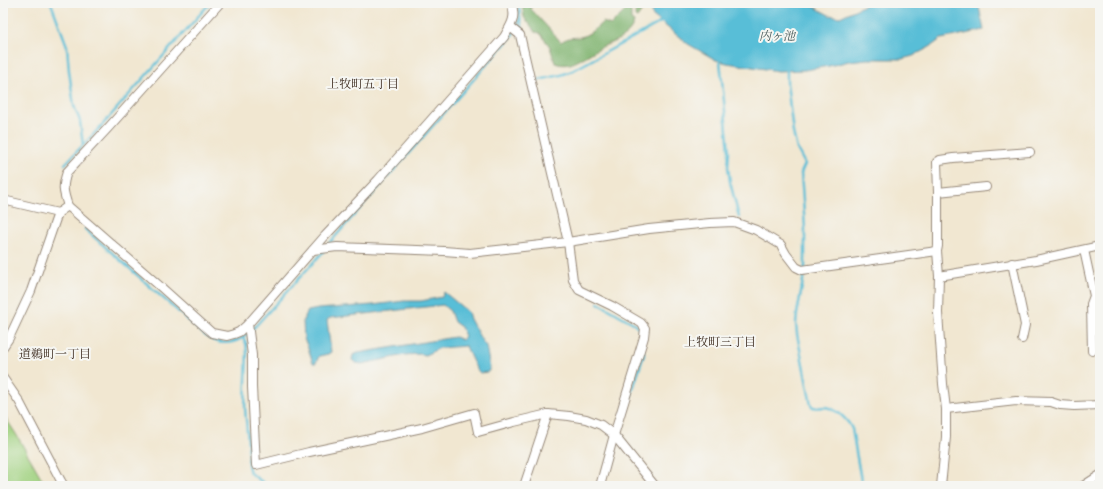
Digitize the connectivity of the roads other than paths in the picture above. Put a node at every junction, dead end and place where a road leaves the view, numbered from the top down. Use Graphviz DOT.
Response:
graph roads {
  1 [pos="220,3"];
  2 [pos="511,3"];
  3 [pos="510,27"];
  4 [pos="1030,152"];
  5 [pos="986,187"];
  6 [pos="938,192"];
  7 [pos="3,200"];
  8 [pos="68,206"];
  9 [pos="58,213"];
  10 [pos="568,242"];
  11 [pos="1100,246"];
  12 [pos="313,250"];
  13 [pos="1084,250"];
  14 [pos="937,251"];
  15 [pos="1012,263"];
  16 [pos="938,276"];
  17 [pos="248,324"];
  18 [pos="1022,339"];
  19 [pos="3,347"];
  20 [pos="1092,351"];
  21 [pos="3,378"];
  22 [pos="1100,404"];
  23 [pos="946,409"];
  24 [pos="548,414"];
  25 [pos="614,435"];
  26 [pos="1100,475"];
  27 [pos="64,486"];
  28 [pos="524,486"];
  29 [pos="600,486"];
  30 [pos="655,486"];
  31 [pos="941,486"];
  32 [pos="1083,486"];
  1 -- 8 [label="street"];
  2 -- 3 [label="street"];
  3 -- 10 [label="street"];
  3 -- 12 [label="street"];
  4 -- 6 [label="street"];
  5 -- 6 [label="street"];
  6 -- 14 [label="street"];
  7 -- 9 [label="street"];
  8 -- 9 [label="street"];
  8 -- 17 [label="street"];
  9 -- 19 [label="street"];
  10 -- 12 [label="street"];
  10 -- 14 [label="street"];
  10 -- 25 [label="street"];
  11 -- 13 [label="street"];
  12 -- 17 [label="street"];
  13 -- 15 [label="street"];
  13 -- 20 [label="street"];
  14 -- 16 [label="street"];
  15 -- 16 [label="street"];
  15 -- 18 [label="street"];
  16 -- 23 [label="street"];
  17 -- 24 [label="street"];
  21 -- 27 [label="street"];
  22 -- 23 [label="street"];
  23 -- 31 [label="street"];
  24 -- 25 [label="street"];
  24 -- 28 [label="street"];
  25 -- 29 [label="street"];
  25 -- 30 [label="street"];
  26 -- 32 [label="street"];
}
